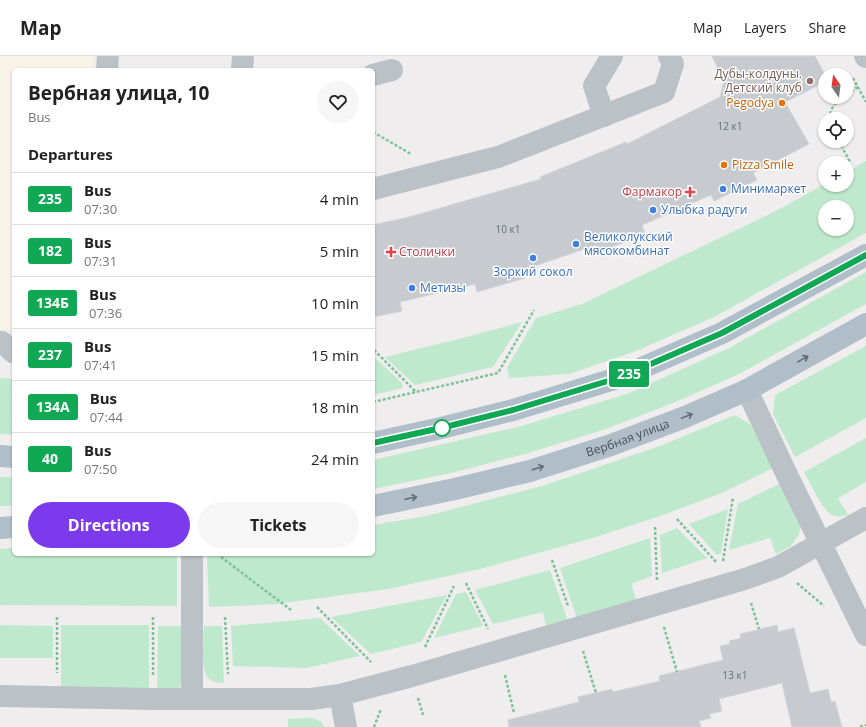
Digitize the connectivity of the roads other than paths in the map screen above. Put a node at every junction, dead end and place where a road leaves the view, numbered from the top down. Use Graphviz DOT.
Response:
graph roads {
  1 [pos="108,56"];
  2 [pos="243,56"];
  3 [pos="612,56"];
  4 [pos="670,56"];
  5 [pos="107,68"];
  6 [pos="242,68"];
  7 [pos="604,116"];
  8 [pos="375,188"];
  9 [pos="866,255"];
  10 [pos="866,324"];
  11 [pos="0,342"];
  12 [pos="12,351"];
  13 [pos="747,390"];
  14 [pos="375,443"];
  15 [pos="0,456"];
  16 [pos="12,457"];
  17 [pos="375,506"];
  18 [pos="866,518"];
  19 [pos="12,527"];
  20 [pos="0,528"];
  21 [pos="821,544"];
  22 [pos="192,556"];
  23 [pos="866,635"];
  24 [pos="340,695"];
  25 [pos="0,696"];
  26 [pos="192,699"];
  27 [pos="346,727"];
  1 -- 5 [label="lane"];
  2 -- 6 [label="lane"];
  3 -- 7 [label="lane"];
  4 -- 7 [label="lane"];
  7 -- 8 [label="lane"];
  9 -- 14 [label="main road"];
  13 -- 10 [label="main road, Вербная улица, one-way"];
  11 -- 12 [label="lane"];
  17 -- 13 [label="main road, Вербная улица, one-way"];
  13 -- 21 [label="lane"];
  15 -- 16 [label="main road"];
  18 -- 21 [label="lane"];
  19 -- 20 [label="main road"];
  21 -- 23 [label="lane"];
  21 -- 24 [label="lane"];
  22 -- 26 [label="lane"];
  24 -- 26 [label="lane"];
  24 -- 27 [label="lane"];
  25 -- 26 [label="lane"];
}
